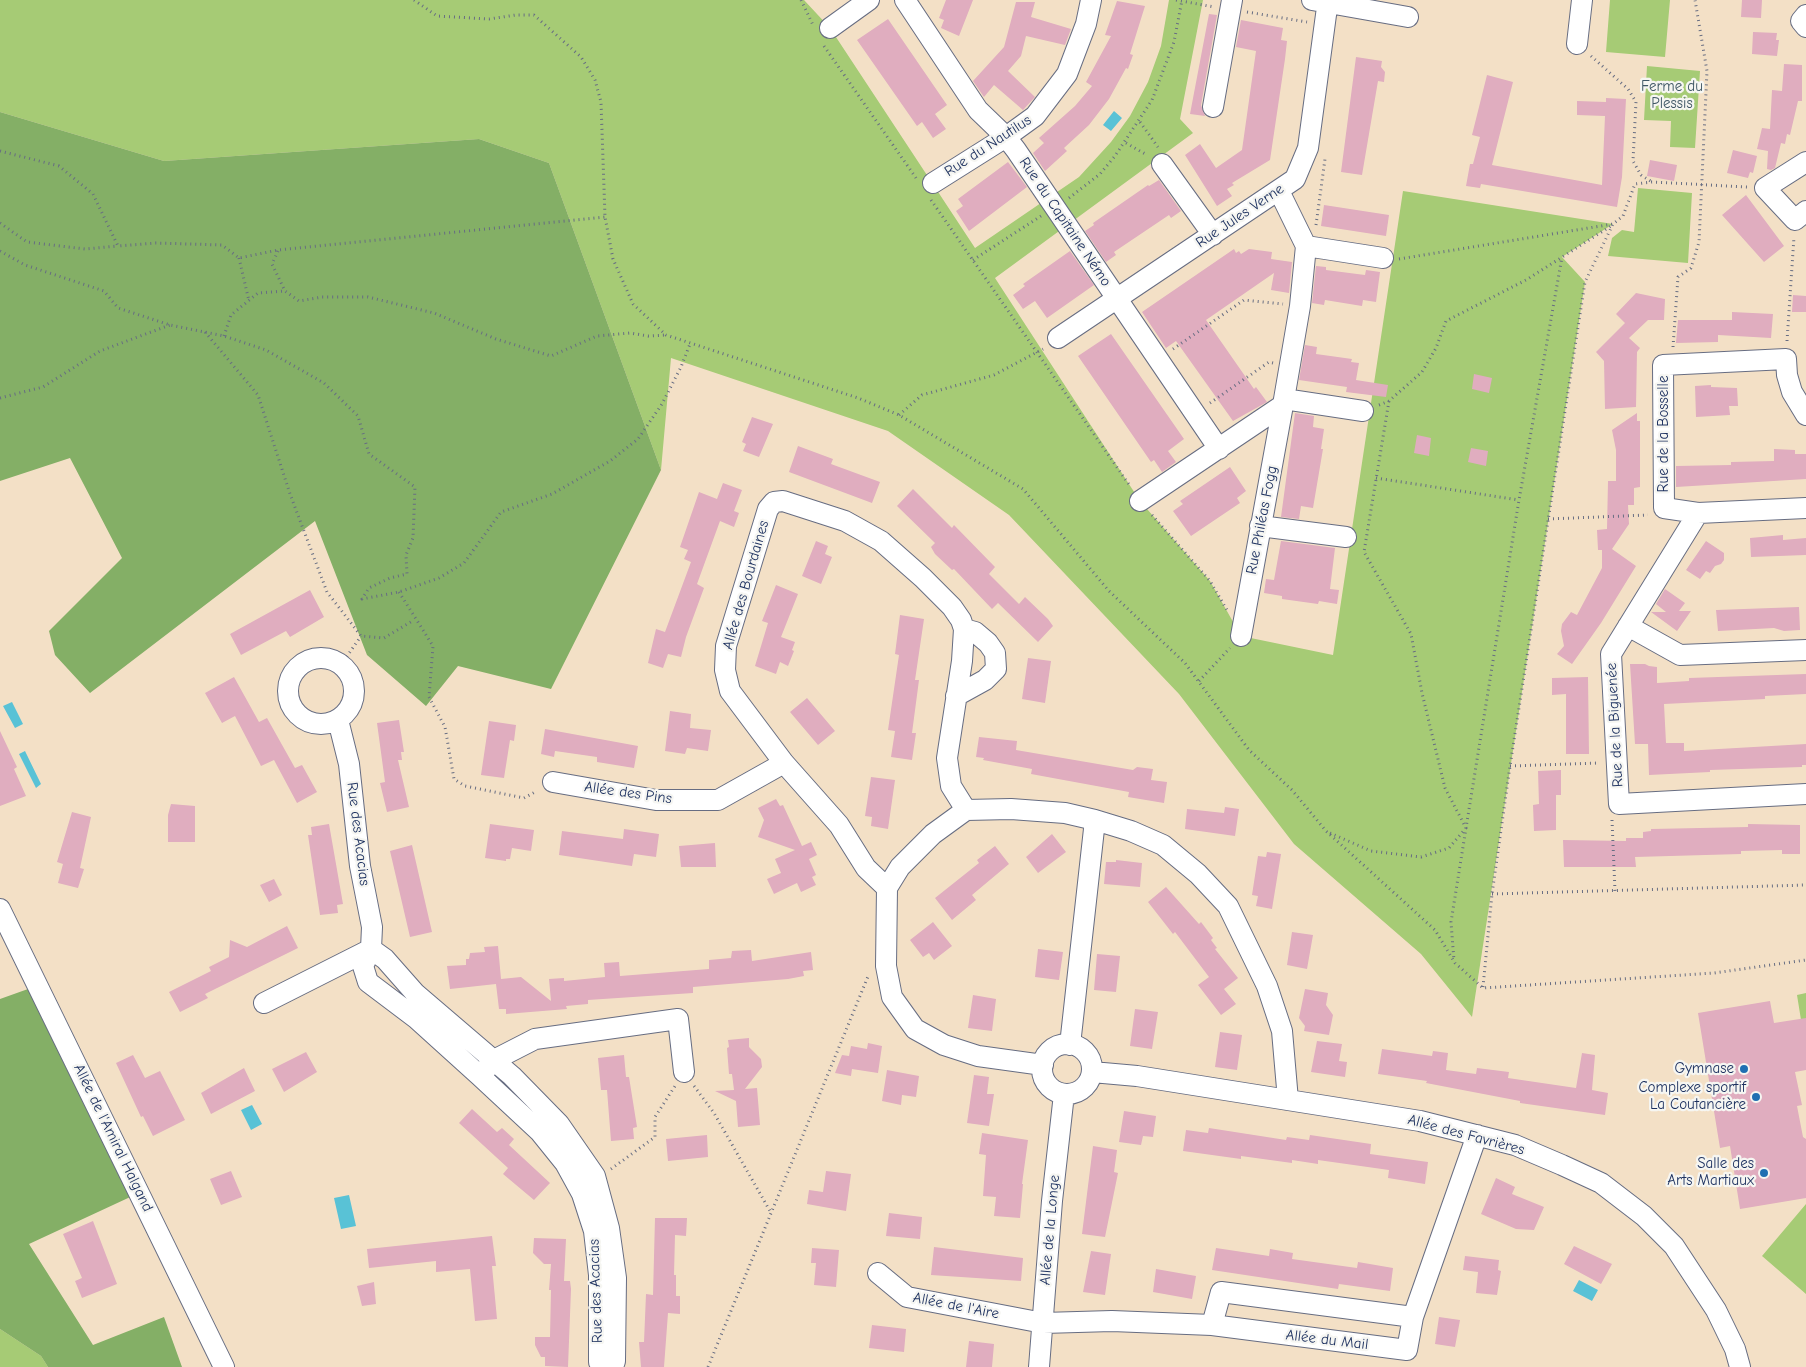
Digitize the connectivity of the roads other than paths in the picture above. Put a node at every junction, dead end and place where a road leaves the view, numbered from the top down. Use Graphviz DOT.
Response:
graph roads {
  1 [pos="868,0"];
  2 [pos="905,0"];
  3 [pos="1091,0"];
  4 [pos="1582,0"];
  5 [pos="1322,1"];
  6 [pos="1232,5"];
  7 [pos="1806,15"];
  8 [pos="1408,17"];
  9 [pos="1806,27"];
  10 [pos="821,31"];
  11 [pos="1577,44"];
  12 [pos="1213,107"];
  13 [pos="1006,137"];
  14 [pos="1806,163"];
  15 [pos="1162,164"];
  16 [pos="927,187"];
  17 [pos="1279,191"];
  18 [pos="1800,216"];
  19 [pos="1213,235"];
  20 [pos="1306,246"];
  21 [pos="1384,258"];
  22 [pos="1117,298"];
  23 [pos="1058,338"];
  24 [pos="1284,402"];
  25 [pos="1363,411"];
  26 [pos="1806,415"];
  27 [pos="1219,448"];
  28 [pos="1140,501"];
  29 [pos="1806,508"];
  30 [pos="1698,513"];
  31 [pos="1260,526"];
  32 [pos="1346,537"];
  33 [pos="1628,626"];
  34 [pos="964,630"];
  35 [pos="1241,636"];
  36 [pos="1806,650"];
  37 [pos="956,696"];
  38 [pos="338,720"];
  39 [pos="784,763"];
  40 [pos="553,782"];
  41 [pos="1806,794"];
  42 [pos="966,810"];
  43 [pos="1095,820"];
  44 [pos="887,888"];
  45 [pos="0,909"];
  46 [pos="371,949"];
  47 [pos="264,1003"];
  48 [pos="1070,1045"];
  49 [pos="494,1060"];
  50 [pos="1043,1065"];
  51 [pos="684,1072"];
  52 [pos="1092,1072"];
  53 [pos="480,1076"];
  54 [pos="1064,1094"];
  55 [pos="1288,1100"];
  56 [pos="1477,1136"];
  57 [pos="878,1273"];
  58 [pos="1413,1317"];
  59 [pos="1043,1323"];
  60 [pos="1212,1325"];
  61 [pos="224,1367"];
  62 [pos="602,1367"];
  63 [pos="613,1367"];
  64 [pos="1039,1367"];
  65 [pos="1740,1367"];
  1 -- 10 [label="street"];
  2 -- 13 [label="street, Rue du Capitaine Némo"];
  3 -- 13 [label="street, Rue du Nautilus"];
  4 -- 11 [label="street"];
  5 -- 8 [label="street"];
  5 -- 17 [label="street, Rue Jules Verne"];
  6 -- 12 [label="street"];
  7 -- 9 [label="street"];
  13 -- 16 [label="street, Rue du Nautilus"];
  13 -- 22 [label="street, Rue du Capitaine Némo"];
  14 -- 18 [label="street"];
  15 -- 19 [label="street"];
  17 -- 19 [label="street, Rue Jules Verne"];
  17 -- 20 [label="street"];
  19 -- 22 [label="street, Rue Jules Verne"];
  20 -- 21 [label="street"];
  20 -- 24 [label="street, Rue Philéas Fogg"];
  22 -- 23 [label="street, Rue Jules Verne"];
  22 -- 27 [label="street, Rue du Capitaine Némo"];
  24 -- 25 [label="street"];
  24 -- 27 [label="street"];
  24 -- 31 [label="street, Rue Philéas Fogg"];
  26 -- 30 [label="street, Rue de la Bosselle"];
  27 -- 28 [label="street"];
  29 -- 30 [label="street"];
  30 -- 33 [label="street, Rue de la Biguenée"];
  31 -- 32 [label="street"];
  31 -- 35 [label="street, Rue Philéas Fogg"];
  33 -- 36 [label="street"];
  33 -- 41 [label="street, Rue de la Biguenée"];
  34 -- 37 [label="street"];
  34 -- 37 [label="street"];
  34 -- 39 [label="street, Allée des Bourdaines"];
  37 -- 42 [label="street"];
  38 -- 38 [label="street"];
  38 -- 46 [label="street, Rue des Acacias"];
  39 -- 40 [label="street, Allée des Pins"];
  39 -- 44 [label="street, Allée des Bourdaines"];
  42 -- 43 [label="street"];
  42 -- 44 [label="street"];
  43 -- 48 [label="street"];
  43 -- 55 [label="street"];
  44 -- 50 [label="street"];
  45 -- 61 [label="street, Allée de l'Amiral Halgand"];
  46 -- 47 [label="street"];
  46 -- 49 [label="street, Rue des Acacias"];
  46 -- 53 [label="street, Rue des Acacias"];
  48 -- 50 [label="street"];
  48 -- 52 [label="street"];
  49 -- 51 [label="street"];
  49 -- 53 [label="street"];
  49 -- 63 [label="street, Rue des Acacias"];
  50 -- 54 [label="street"];
  52 -- 54 [label="street"];
  52 -- 55 [label="street, Allée des Favrières"];
  53 -- 62 [label="street, Rue des Acacias"];
  54 -- 59 [label="street, Allée de la Longe"];
  55 -- 56 [label="street, Allée des Favrières"];
  56 -- 58 [label="street, Allée du Mail"];
  56 -- 65 [label="street, Allée des Favrières"];
  57 -- 59 [label="street, Allée de l'Aire"];
  58 -- 60 [label="street"];
  58 -- 60 [label="street, Allée du Mail"];
  59 -- 60 [label="street, Allée du Mail"];
  59 -- 64 [label="street, Allée de la Longe"];
}
